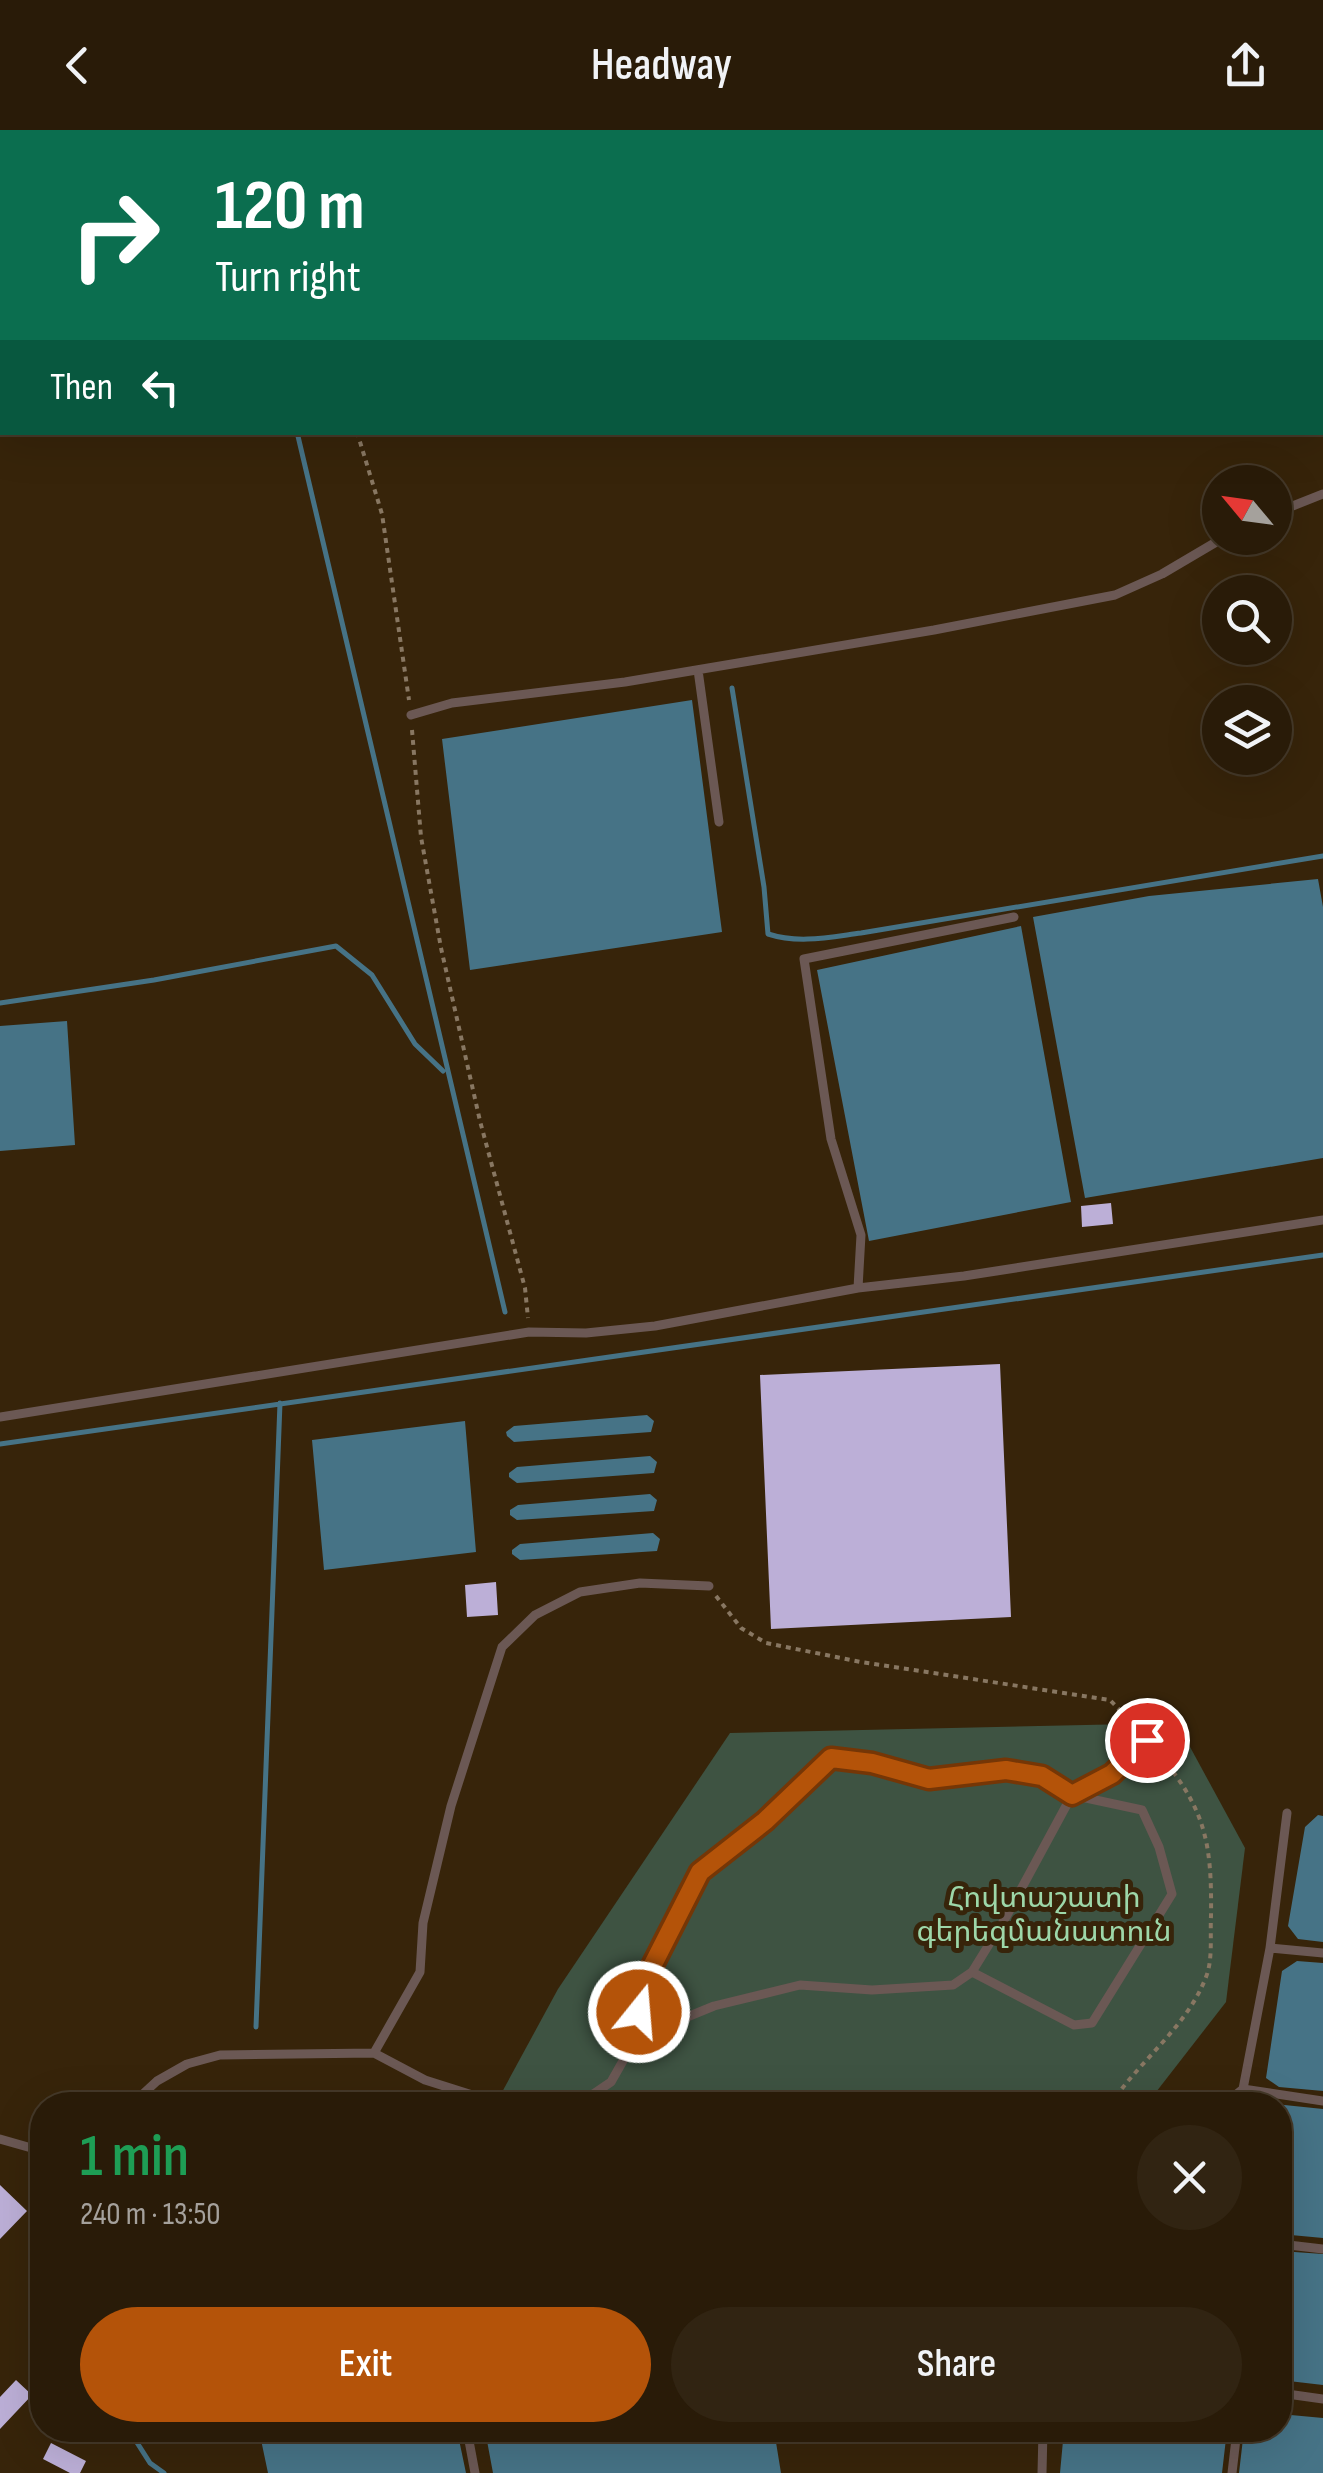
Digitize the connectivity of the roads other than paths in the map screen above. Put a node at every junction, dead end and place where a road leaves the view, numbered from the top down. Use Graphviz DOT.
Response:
graph roads {
  1 [pos="1323,494"];
  2 [pos="1292,506"];
  3 [pos="1202,550"];
  4 [pos="698,670"];
  5 [pos="411,715"];
  6 [pos="720,822"];
  7 [pos="1014,918"];
  8 [pos="1323,1220"];
  9 [pos="858,1288"];
  10 [pos="0,1417"];
  11 [pos="709,1586"];
  12 [pos="1147,1740"];
  13 [pos="1072,1795"];
  14 [pos="1287,1812"];
  15 [pos="1270,1948"];
  16 [pos="1323,1954"];
  17 [pos="972,1972"];
  18 [pos="636,2038"];
  19 [pos="374,2053"];
  20 [pos="1243,2089"];
  21 [pos="145,2092"];
  22 [pos="463,2092"];
  23 [pos="596,2092"];
  24 [pos="1239,2092"];
  25 [pos="1261,2092"];
  26 [pos="1292,2097"];
  27 [pos="1323,2102"];
  28 [pos="0,2139"];
  29 [pos="30,2147"];
  30 [pos="1292,2245"];
  31 [pos="1323,2248"];
  32 [pos="1292,2394"];
  33 [pos="1323,2399"];
  34 [pos="469,2442"];
  35 [pos="1043,2442"];
  36 [pos="1236,2442"];
  37 [pos="475,2473"];
  38 [pos="1042,2473"];
  39 [pos="1232,2473"];
  1 -- 2 [label="lane"];
  3 -- 4 [label="lane"];
  4 -- 5 [label="lane"];
  4 -- 6 [label="lane"];
  7 -- 9 [label="lane"];
  8 -- 9 [label="lane"];
  9 -- 10 [label="lane"];
  11 -- 19 [label="lane"];
  12 -- 13 [label="lane"];
  13 -- 17 [label="lane"];
  13 -- 17 [label="lane"];
  13 -- 18 [label="lane"];
  14 -- 15 [label="lane"];
  15 -- 16 [label="lane"];
  15 -- 20 [label="lane"];
  17 -- 18 [label="lane"];
  18 -- 23 [label="lane"];
  19 -- 21 [label="lane"];
  19 -- 22 [label="lane"];
  20 -- 24 [label="lane"];
  20 -- 25 [label="lane"];
  26 -- 27 [label="lane"];
  28 -- 29 [label="lane"];
  30 -- 31 [label="lane"];
  32 -- 33 [label="lane"];
  34 -- 37 [label="lane"];
  35 -- 38 [label="lane"];
  36 -- 39 [label="lane"];
}
